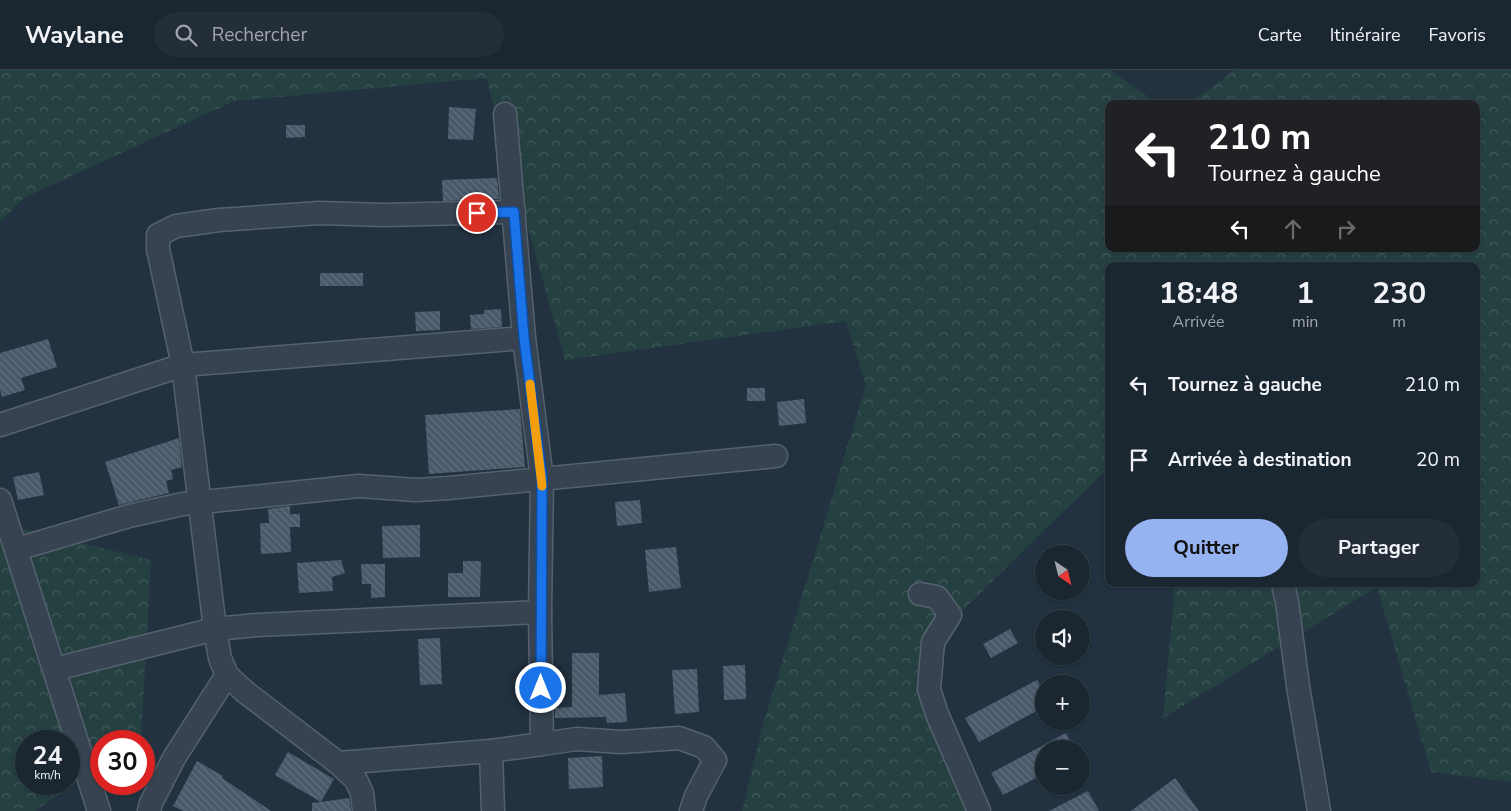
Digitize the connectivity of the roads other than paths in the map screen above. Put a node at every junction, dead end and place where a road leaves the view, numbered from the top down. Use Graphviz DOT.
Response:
graph roads {
  1 [pos="506,114"];
  2 [pos="514,212"];
  3 [pos="524,338"];
  4 [pos="183,365"];
  5 [pos="0,425"];
  6 [pos="776,456"];
  7 [pos="542,479"];
  8 [pos="0,500"];
  9 [pos="200,502"];
  10 [pos="17,549"];
  11 [pos="1284,587"];
  12 [pos="920,594"];
  13 [pos="540,612"];
  14 [pos="215,629"];
  15 [pos="55,669"];
  16 [pos="227,675"];
  17 [pos="542,744"];
  18 [pos="491,751"];
  19 [pos="338,763"];
  20 [pos="100,811"];
  21 [pos="149,811"];
  22 [pos="364,811"];
  23 [pos="493,811"];
  24 [pos="691,811"];
  25 [pos="979,811"];
  26 [pos="1319,811"];
  1 -- 2 [label="street"];
  2 -- 3 [label="street"];
  2 -- 4 [label="street"];
  3 -- 4 [label="street"];
  3 -- 7 [label="street"];
  4 -- 5 [label="street"];
  4 -- 9 [label="street"];
  6 -- 7 [label="street"];
  7 -- 9 [label="street"];
  7 -- 13 [label="street"];
  8 -- 10 [label="street"];
  9 -- 10 [label="street"];
  9 -- 14 [label="street"];
  10 -- 15 [label="street"];
  11 -- 26 [label="street"];
  12 -- 25 [label="street"];
  13 -- 14 [label="street"];
  13 -- 17 [label="street"];
  14 -- 15 [label="street"];
  14 -- 16 [label="street"];
  15 -- 20 [label="street"];
  16 -- 19 [label="street"];
  16 -- 21 [label="street"];
  17 -- 18 [label="street"];
  17 -- 24 [label="street"];
  18 -- 19 [label="street"];
  18 -- 23 [label="street"];
  19 -- 22 [label="street"];
}
